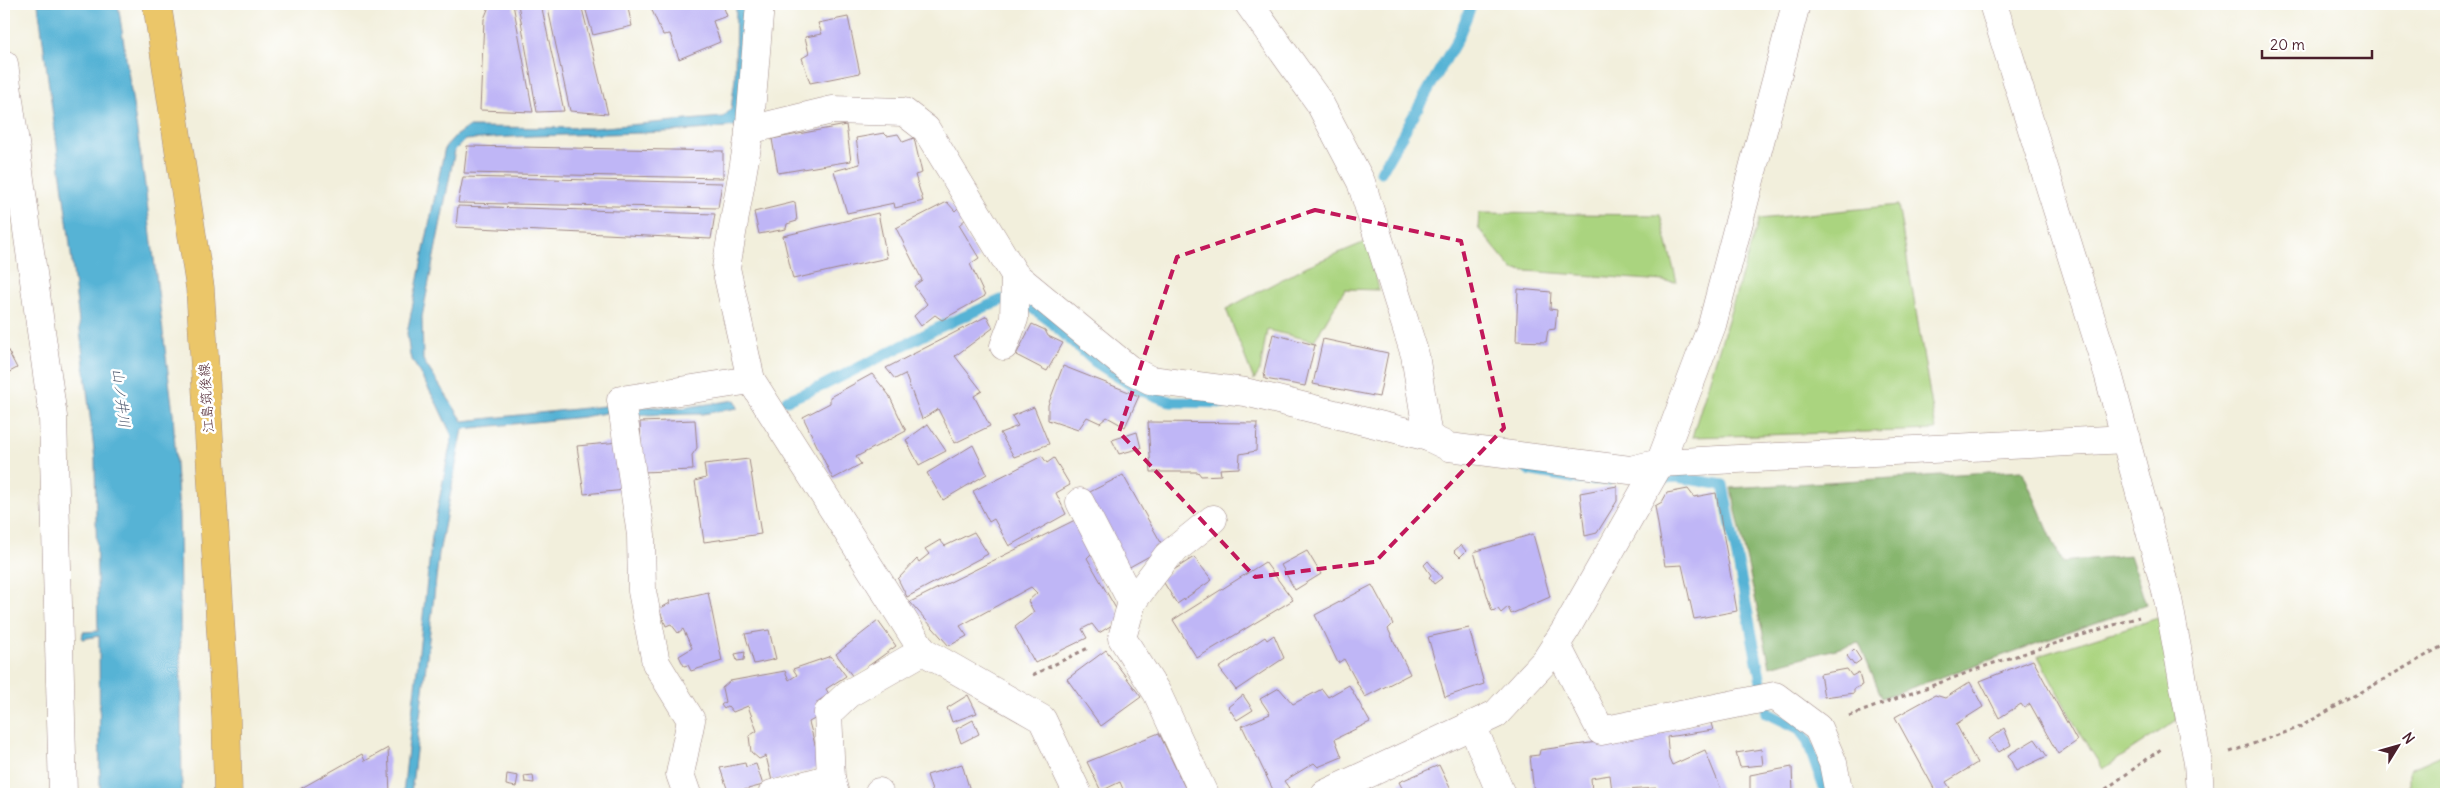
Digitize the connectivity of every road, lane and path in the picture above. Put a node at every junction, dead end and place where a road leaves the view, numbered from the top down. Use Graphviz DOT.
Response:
graph roads {
  1 [pos="157,4"];
  2 [pos="760,4"];
  3 [pos="1249,4"];
  4 [pos="1796,4"];
  5 [pos="1992,4"];
  6 [pos="4,64"];
  7 [pos="749,130"];
  8 [pos="1015,275"];
  9 [pos="1004,346"];
  10 [pos="751,380"];
  11 [pos="1428,437"];
  12 [pos="2126,439"];
  13 [pos="1660,463"];
  14 [pos="1080,502"];
  15 [pos="1213,519"];
  16 [pos="1132,602"];
  17 [pos="2170,607"];
  18 [pos="1125,630"];
  19 [pos="1556,644"];
  20 [pos="2446,644"];
  21 [pos="922,651"];
  22 [pos="996,693"];
  23 [pos="1472,725"];
  24 [pos="2192,726"];
  25 [pos="1818,728"];
  26 [pos="2198,763"];
  27 [pos="833,786"];
  28 [pos="63,794"];
  29 [pos="228,794"];
  30 [pos="688,794"];
  31 [pos="772,794"];
  32 [pos="1078,794"];
  33 [pos="1204,794"];
  34 [pos="1325,794"];
  35 [pos="1501,794"];
  36 [pos="1839,794"];
  37 [pos="2099,794"];
  38 [pos="2200,794"];
  1 -- 29 [label="main road, 江島筑後線"];
  2 -- 7 [label="street"];
  3 -- 11 [label="street"];
  4 -- 13 [label="street"];
  5 -- 12 [label="street"];
  6 -- 28 [label="street"];
  7 -- 8 [label="street"];
  7 -- 10 [label="street"];
  8 -- 9 [label="street"];
  8 -- 11 [label="street"];
  10 -- 21 [label="street"];
  10 -- 30 [label="street"];
  11 -- 13 [label="street"];
  12 -- 13 [label="street"];
  12 -- 17 [label="street"];
  13 -- 19 [label="street"];
  14 -- 16 [label="street"];
  15 -- 16 [label="street"];
  16 -- 18 [label="street"];
  17 -- 24 [label="street"];
  17 -- 25 [label="path"];
  18 -- 22 [label="path"];
  18 -- 33 [label="street"];
  19 -- 23 [label="street"];
  19 -- 25 [label="street"];
  20 -- 26 [label="path"];
  21 -- 22 [label="street"];
  21 -- 27 [label="street"];
  22 -- 32 [label="street"];
  23 -- 34 [label="street"];
  23 -- 35 [label="street"];
  24 -- 26 [label="street"];
  24 -- 37 [label="path"];
  25 -- 36 [label="street"];
  26 -- 38 [label="street"];
  27 -- 31 [label="street"];
}
